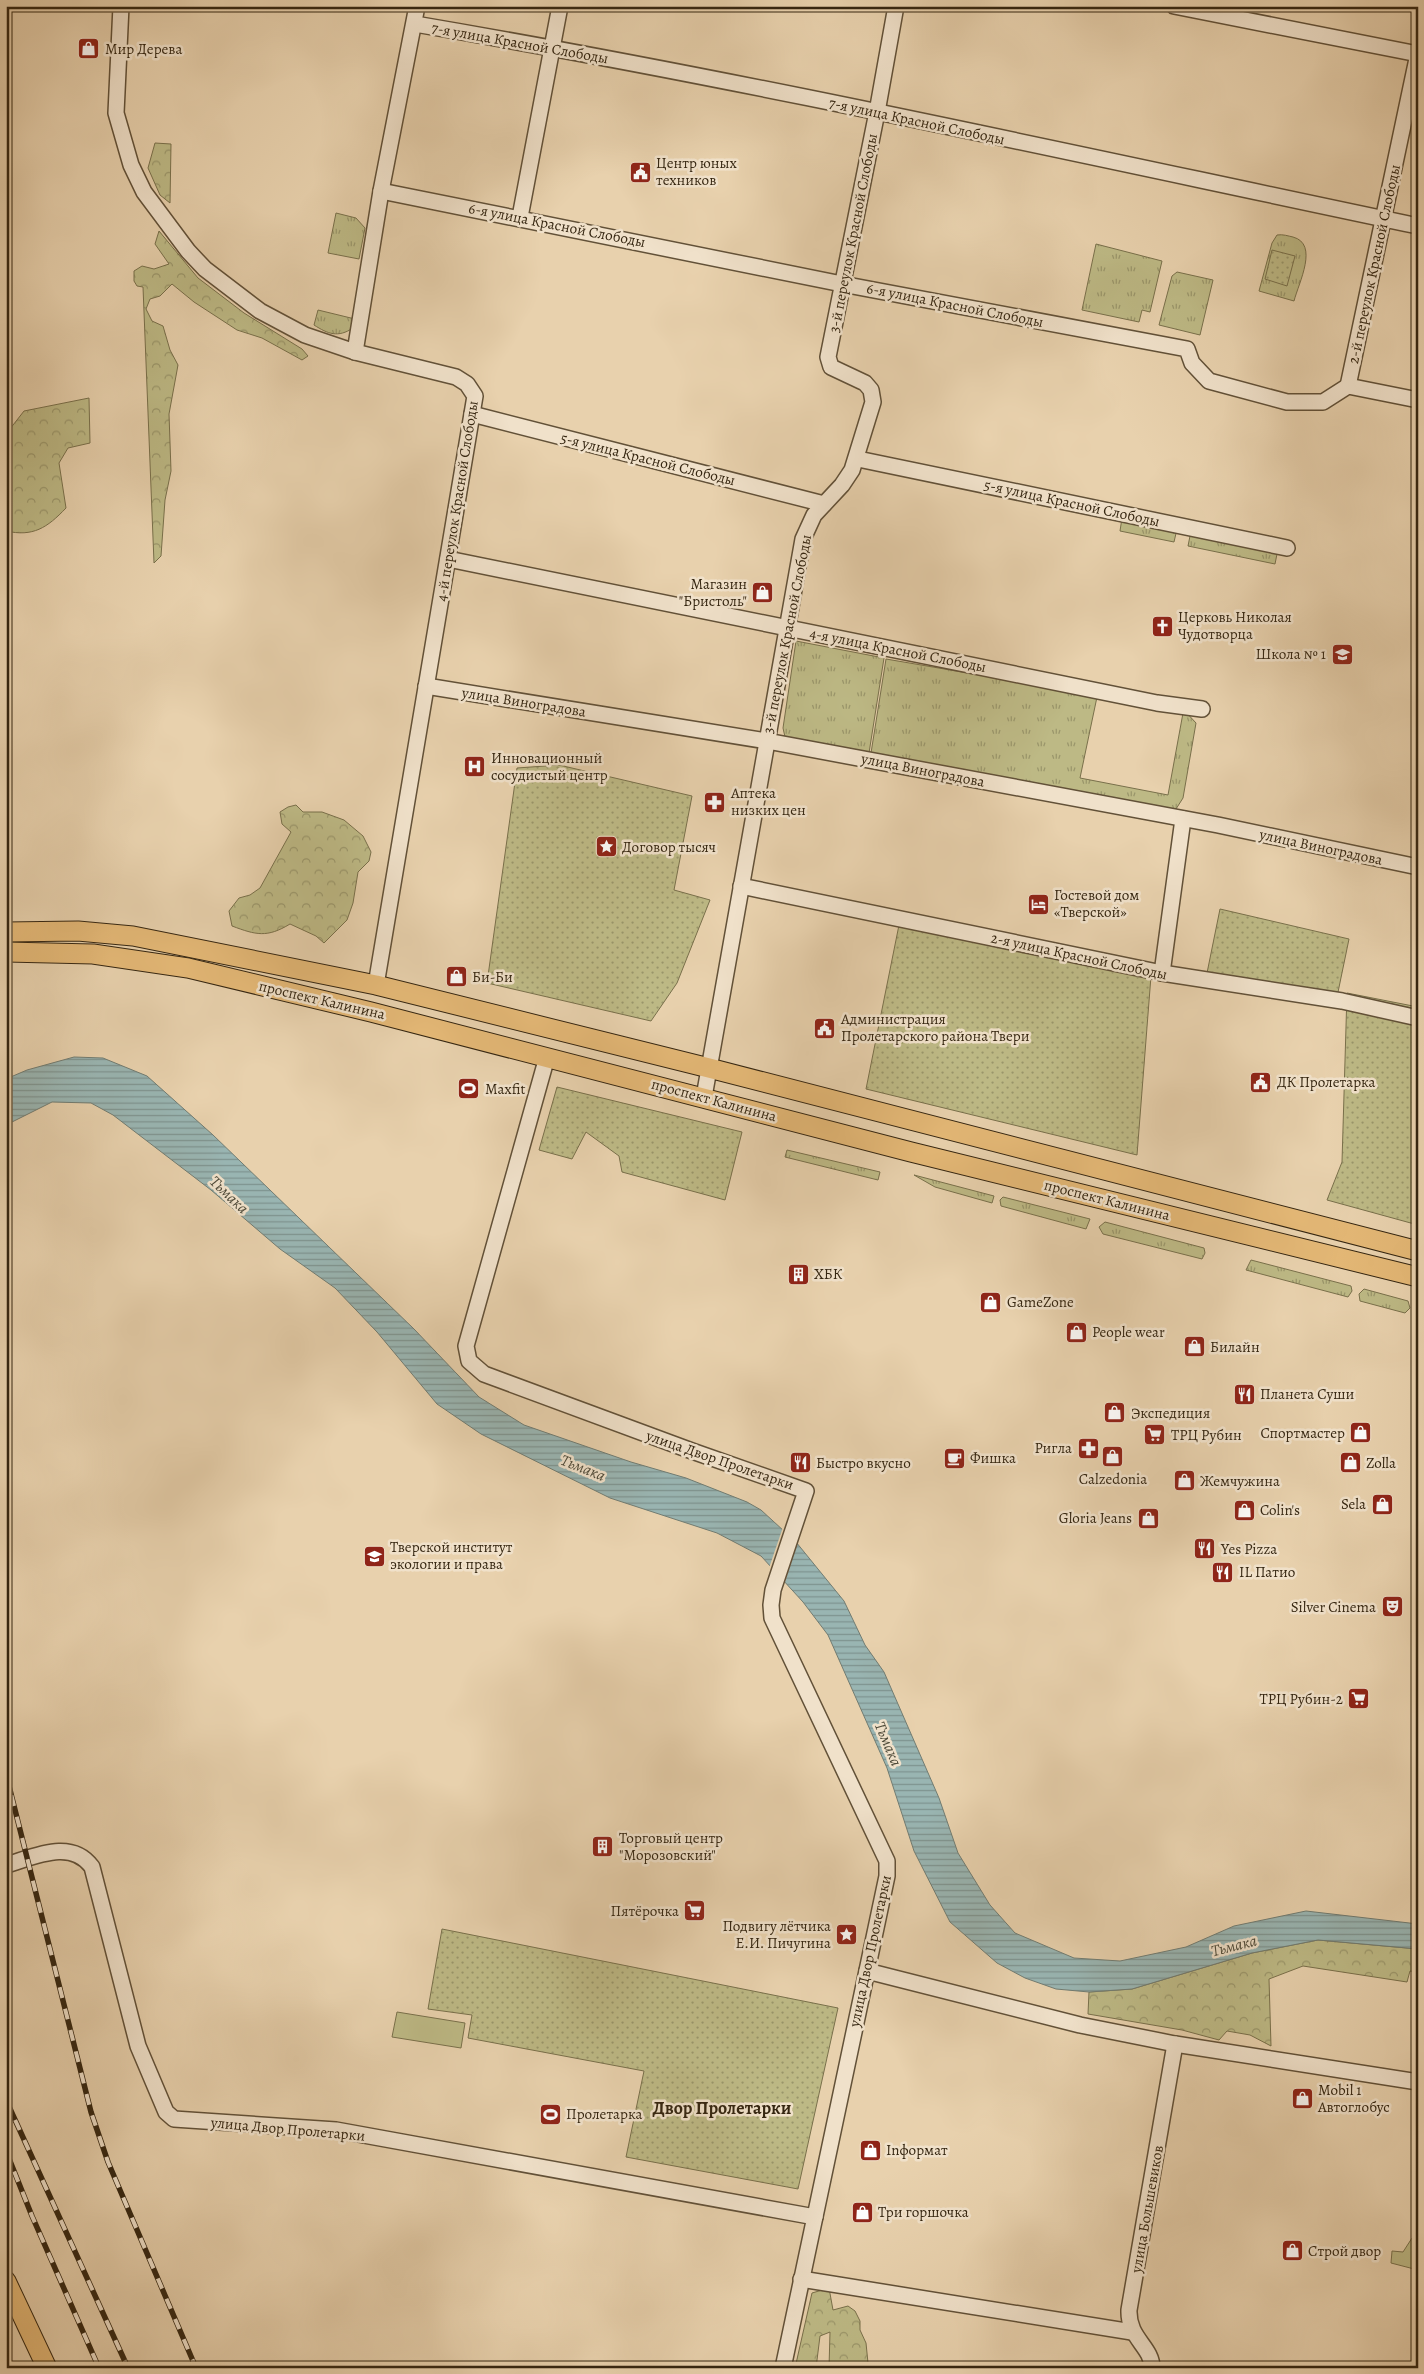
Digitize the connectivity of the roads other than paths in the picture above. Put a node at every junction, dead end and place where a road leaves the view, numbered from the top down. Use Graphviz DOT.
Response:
graph roads {
  1 [pos="121,6"];
  2 [pos="417,6"];
  3 [pos="560,6"];
  4 [pos="896,6"];
  5 [pos="1174,6"];
  6 [pos="414,24"];
  7 [pos="552,47"];
  8 [pos="1418,54"];
  9 [pos="877,112"];
  10 [pos="381,190"];
  11 [pos="520,217"];
  12 [pos="1384,218"];
  13 [pos="1418,226"];
  14 [pos="842,284"];
  15 [pos="355,352"];
  16 [pos="1348,386"];
  17 [pos="1418,400"];
  18 [pos="472,414"];
  19 [pos="858,459"];
  20 [pos="824,504"];
  21 [pos="1287,548"];
  22 [pos="448,559"];
  23 [pos="787,628"];
  24 [pos="426,686"];
  25 [pos="1202,709"];
  26 [pos="767,741"];
  27 [pos="1183,819"];
  28 [pos="1418,867"];
  29 [pos="741,886"];
  30 [pos="6,932"];
  31 [pos="6,952"];
  32 [pos="1162,974"];
  33 [pos="376,985"];
  34 [pos="354,1007"];
  35 [pos="1418,1018"];
  36 [pos="573,1033"];
  37 [pos="547,1057"];
  38 [pos="709,1068"];
  39 [pos="704,1097"];
  40 [pos="937,1127"];
  41 [pos="911,1152"];
  42 [pos="1418,1251"];
  43 [pos="1418,1277"];
  44 [pos="6,1865"];
  45 [pos="867,1971"];
  46 [pos="1175,2044"];
  47 [pos="1418,2082"];
  48 [pos="814,2217"];
  49 [pos="801,2279"];
  50 [pos="6,2281"];
  51 [pos="1132,2332"];
  52 [pos="47,2368"];
  53 [pos="783,2368"];
  54 [pos="1152,2368"];
  1 -- 15 [label="street, 4-й переулок Красной Слободы"];
  2 -- 6 [label="street"];
  3 -- 7 [label="street"];
  4 -- 9 [label="street, 3-й переулок Красной Слободы"];
  5 -- 8 [label="street"];
  6 -- 7 [label="street, 7-я улица Красной Слободы"];
  6 -- 10 [label="street"];
  7 -- 9 [label="street, 7-я улица Красной Слободы"];
  7 -- 11 [label="street"];
  8 -- 12 [label="street, 2-й переулок Красной Слободы"];
  9 -- 12 [label="street, 7-я улица Красной Слободы"];
  9 -- 14 [label="street, 3-й переулок Красной Слободы"];
  10 -- 11 [label="street, 6-я улица Красной Слободы"];
  10 -- 15 [label="street"];
  11 -- 14 [label="street, 6-я улица Красной Слободы"];
  12 -- 13 [label="street, 7-я улица Красной Слободы"];
  12 -- 16 [label="street, 2-й переулок Красной Слободы"];
  14 -- 16 [label="street, 6-я улица Красной Слободы"];
  14 -- 19 [label="street, 3-й переулок Красной Слободы"];
  15 -- 18 [label="street, 4-й переулок Красной Слободы"];
  16 -- 17 [label="street"];
  18 -- 20 [label="street, 5-я улица Красной Слободы"];
  18 -- 22 [label="street, 4-й переулок Красной Слободы"];
  19 -- 20 [label="street, 3-й переулок Красной Слободы"];
  19 -- 21 [label="street, 5-я улица Красной Слободы"];
  20 -- 23 [label="street, 3-й переулок Красной Слободы"];
  22 -- 23 [label="street, 4-я улица Красной Слободы"];
  22 -- 24 [label="street, 4-й переулок Красной Слободы"];
  23 -- 25 [label="street, 4-я улица Красной Слободы"];
  23 -- 26 [label="street, 3-й переулок Красной Слободы"];
  24 -- 26 [label="street, улица Виноградова"];
  24 -- 33 [label="street, 4-й переулок Красной Слободы"];
  26 -- 27 [label="street, улица Виноградова"];
  26 -- 29 [label="street, 3-й переулок Красной Слободы"];
  27 -- 28 [label="street, улица Виноградова"];
  27 -- 32 [label="street"];
  29 -- 32 [label="street, 2-я улица Красной Слободы"];
  29 -- 38 [label="street, 3-й переулок Красной Слободы"];
  30 -- 33 [label="main road, проспект Калинина"];
  31 -- 34 [label="main road, проспект Калинина"];
  32 -- 35 [label="street, 2-я улица Красной Слободы"];
  33 -- 34 [label="main road"];
  33 -- 36 [label="main road, проспект Калинина"];
  34 -- 37 [label="main road, проспект Калинина"];
  36 -- 37 [label="main road"];
  36 -- 38 [label="main road, проспект Калинина"];
  37 -- 39 [label="main road, проспект Калинина"];
  37 -- 45 [label="street, улица Двор Пролетарки"];
  38 -- 39 [label="street, 3-й переулок Красной Слободы"];
  38 -- 40 [label="main road, проспект Калинина"];
  39 -- 41 [label="main road, проспект Калинина"];
  40 -- 41 [label="main road"];
  40 -- 42 [label="main road, проспект Калинина"];
  41 -- 43 [label="main road, проспект Калинина"];
  44 -- 48 [label="street, улица Двор Пролетарки"];
  45 -- 46 [label="street"];
  45 -- 48 [label="street, улица Двор Пролетарки"];
  46 -- 47 [label="street"];
  46 -- 51 [label="street, улица Большевиков"];
  48 -- 49 [label="street, улица Двор Пролетарки"];
  49 -- 51 [label="street"];
  49 -- 53 [label="street, улица Двор Пролетарки"];
  50 -- 52 [label="main road"];
  51 -- 54 [label="street, улица Большевиков"];
}
